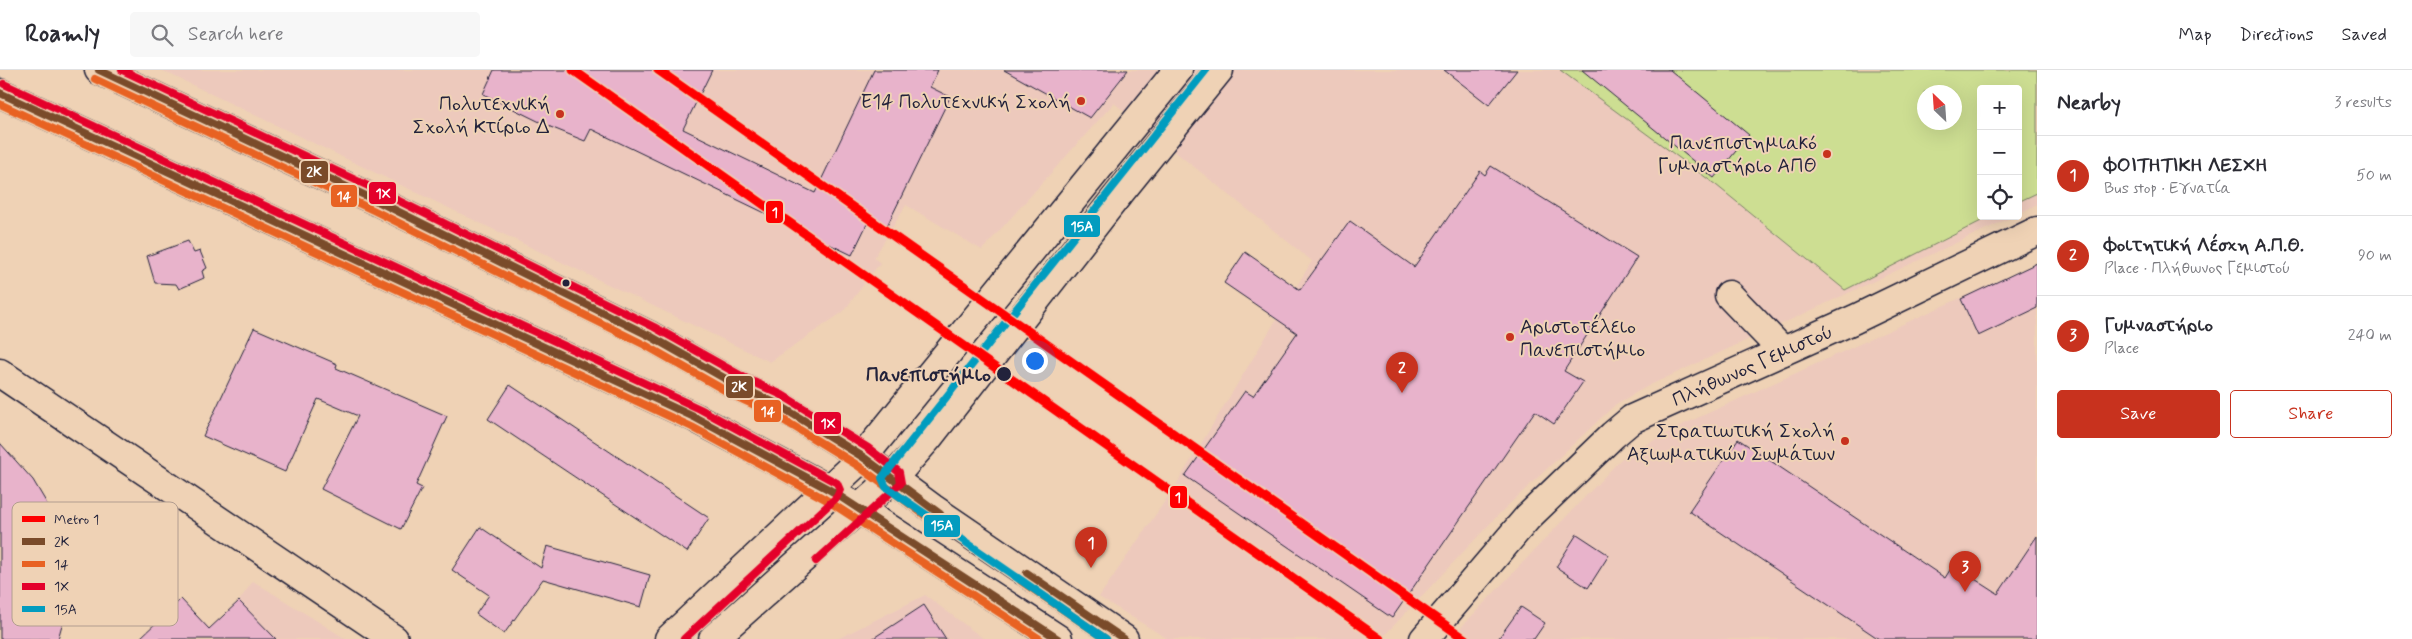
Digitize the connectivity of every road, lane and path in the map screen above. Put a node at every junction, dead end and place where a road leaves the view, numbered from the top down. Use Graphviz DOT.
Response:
graph roads {
  1 [pos="99,70"];
  2 [pos="1178,70"];
  3 [pos="1219,70"];
  4 [pos="0,94"];
  5 [pos="2037,231"];
  6 [pos="1729,295"];
  7 [pos="1783,351"];
  8 [pos="0,373"];
  9 [pos="863,457"];
  10 [pos="892,479"];
  11 [pos="830,490"];
  12 [pos="859,509"];
  13 [pos="394,639"];
  14 [pos="669,639"];
  15 [pos="714,639"];
  16 [pos="1058,639"];
  17 [pos="1124,639"];
  18 [pos="1424,639"];
  1 -- 9 [label="main road"];
  2 -- 9 [label="main road"];
  3 -- 10 [label="main road"];
  4 -- 11 [label="main road"];
  5 -- 7 [label="main road, Πλήθωνος Γεμιστού"];
  6 -- 7 [label="main road"];
  7 -- 18 [label="main road, Πλήθωνος Γεμιστού"];
  8 -- 13 [label="main road"];
  9 -- 10 [label="main road"];
  9 -- 11 [label="main road"];
  10 -- 12 [label="main road"];
  10 -- 17 [label="main road"];
  11 -- 12 [label="main road"];
  11 -- 14 [label="main road"];
  12 -- 15 [label="main road"];
  12 -- 16 [label="main road"];
}
